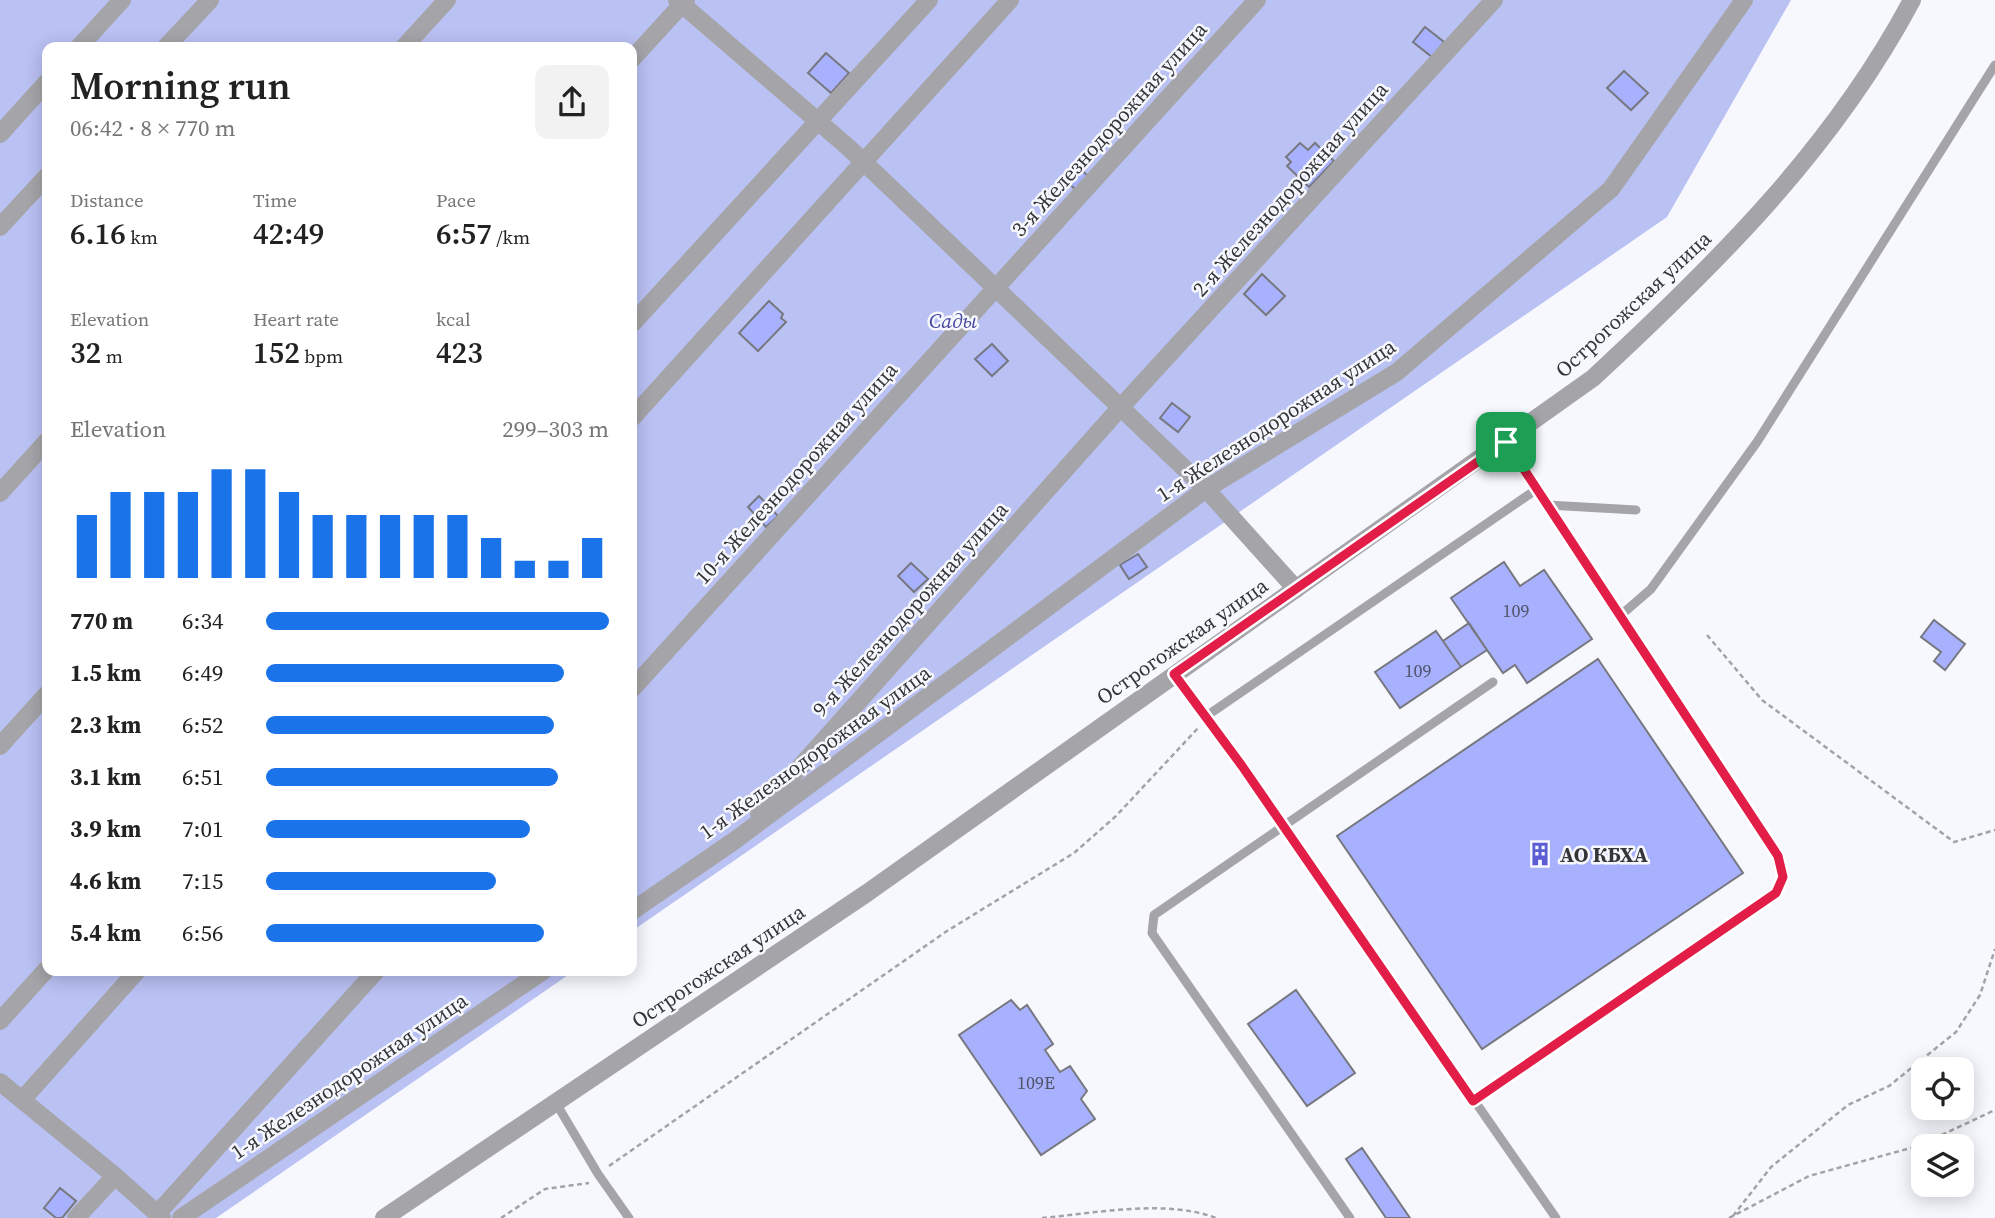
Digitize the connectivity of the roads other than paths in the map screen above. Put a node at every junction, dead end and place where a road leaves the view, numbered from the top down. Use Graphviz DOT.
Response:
graph roads {
  1 [pos="122,0"];
  2 [pos="210,0"];
  3 [pos="447,0"];
  4 [pos="929,0"];
  5 [pos="1010,0"];
  6 [pos="1257,0"];
  7 [pos="1493,0"];
  8 [pos="1744,0"];
  9 [pos="1912,0"];
  10 [pos="681,1"];
  11 [pos="84,42"];
  12 [pos="171,42"];
  13 [pos="409,42"];
  14 [pos="637,53"];
  15 [pos="1995,65"];
  16 [pos="42,88"];
  17 [pos="816,120"];
  18 [pos="0,134"];
  19 [pos="862,161"];
  20 [pos="42,181"];
  21 [pos="0,227"];
  22 [pos="995,288"];
  23 [pos="637,318"];
  24 [pos="1120,408"];
  25 [pos="637,412"];
  26 [pos="1506,442"];
  27 [pos="42,447"];
  28 [pos="1206,489"];
  29 [pos="1537,489"];
  30 [pos="0,494"];
  31 [pos="1548,505"];
  32 [pos="1636,510"];
  33 [pos="1296,589"];
  34 [pos="1621,615"];
  35 [pos="1174,674"];
  36 [pos="1493,682"];
  37 [pos="637,683"];
  38 [pos="42,700"];
  39 [pos="1205,717"];
  40 [pos="0,746"];
  41 [pos="1283,826"];
  42 [pos="734,841"];
  43 [pos="637,908"];
  44 [pos="42,975"];
  45 [pos="133,976"];
  46 [pos="372,976"];
  47 [pos="536,976"];
  48 [pos="0,1021"];
  49 [pos="0,1082"];
  50 [pos="22,1100"];
  51 [pos="1473,1101"];
  52 [pos="556,1103"];
  53 [pos="115,1176"];
  54 [pos="159,1216"];
  55 [pos="76,1218"];
  56 [pos="180,1218"];
  57 [pos="384,1218"];
  58 [pos="629,1218"];
  59 [pos="1350,1218"];
  60 [pos="1556,1218"];
  1 -- 11 [label="street"];
  2 -- 12 [label="street"];
  3 -- 13 [label="street"];
  4 -- 17 [label="street"];
  5 -- 19 [label="street"];
  6 -- 22 [label="street, 3-я Железнодорожная улица"];
  7 -- 24 [label="street, 2-я Железнодорожная улица"];
  8 -- 28 [label="street, 1-я Железнодорожная улица"];
  9 -- 26 [label="street, Острогожская улица"];
  10 -- 14 [label="street"];
  10 -- 17 [label="street"];
  15 -- 34 [label="lane"];
  16 -- 18 [label="street"];
  17 -- 19 [label="street"];
  17 -- 23 [label="street"];
  19 -- 22 [label="street"];
  19 -- 25 [label="street"];
  20 -- 21 [label="street"];
  22 -- 24 [label="street"];
  22 -- 37 [label="street, 10-я Железнодорожная улица"];
  24 -- 28 [label="street"];
  24 -- 42 [label="street, 9-я Железнодорожная улица"];
  26 -- 29 [label="lane"];
  26 -- 33 [label="street, Острогожская улица"];
  27 -- 30 [label="street"];
  28 -- 33 [label="street"];
  28 -- 42 [label="street, 1-я Железнодорожная улица"];
  29 -- 31 [label="lane"];
  29 -- 39 [label="lane"];
  31 -- 32 [label="lane"];
  31 -- 34 [label="lane"];
  33 -- 35 [label="street, Острогожская улица"];
  34 -- 51 [label="lane"];
  35 -- 39 [label="lane"];
  35 -- 52 [label="street, Острогожская улица"];
  36 -- 41 [label="lane"];
  38 -- 40 [label="street"];
  39 -- 41 [label="lane"];
  41 -- 51 [label="lane"];
  41 -- 59 [label="lane"];
  42 -- 43 [label="street, 1-я Железнодорожная улица"];
  44 -- 48 [label="street"];
  45 -- 50 [label="street"];
  46 -- 54 [label="street"];
  47 -- 56 [label="street, 1-я Железнодорожная улица"];
  49 -- 50 [label="street"];
  50 -- 53 [label="street"];
  51 -- 60 [label="lane"];
  52 -- 57 [label="street, Острогожская улица"];
  52 -- 58 [label="lane"];
  53 -- 54 [label="street"];
  53 -- 55 [label="street"];
}
